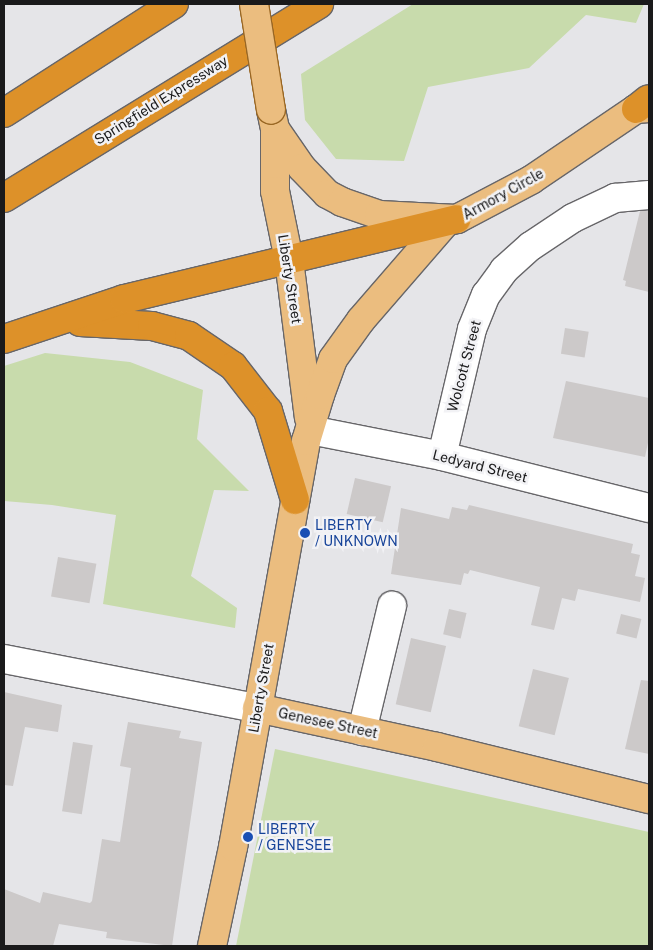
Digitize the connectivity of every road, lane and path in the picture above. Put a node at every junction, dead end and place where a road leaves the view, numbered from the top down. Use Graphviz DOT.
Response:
graph roads {
  1 [pos="174,4"];
  2 [pos="254,4"];
  3 [pos="319,4"];
  4 [pos="645,105"];
  5 [pos="4,113"];
  6 [pos="273,119"];
  7 [pos="649,195"];
  8 [pos="4,198"];
  9 [pos="452,221"];
  10 [pos="288,260"];
  11 [pos="53,322"];
  12 [pos="4,340"];
  13 [pos="310,430"];
  14 [pos="442,456"];
  15 [pos="295,500"];
  16 [pos="649,508"];
  17 [pos="392,606"];
  18 [pos="4,659"];
  19 [pos="257,708"];
  20 [pos="362,731"];
  21 [pos="649,799"];
  22 [pos="212,946"];
  1 -- 5 [label="highway"];
  2 -- 6 [label="main road, Armory Circle, bridge"];
  3 -- 8 [label="highway, Springfield Expressway"];
  4 -- 9 [label="main road, Armory Circle"];
  6 -- 9 [label="main road, Armory Circle"];
  6 -- 10 [label="main road, Liberty Street"];
  7 -- 14 [label="street, Wolcott Street"];
  9 -- 10 [label="highway"];
  9 -- 13 [label="main road, Liberty Street"];
  10 -- 11 [label="highway"];
  10 -- 13 [label="main road, Liberty Street"];
  11 -- 12 [label="highway"];
  11 -- 15 [label="highway"];
  13 -- 14 [label="street, Ledyard Street"];
  13 -- 15 [label="main road, Liberty Street"];
  14 -- 16 [label="street, Ledyard Street"];
  15 -- 19 [label="main road, Liberty Street"];
  17 -- 20 [label="street"];
  18 -- 19 [label="street, Genesee Street"];
  19 -- 20 [label="main road, Genesee Street"];
  19 -- 22 [label="main road, Liberty Street"];
  20 -- 21 [label="main road, Genesee Street"];
}
